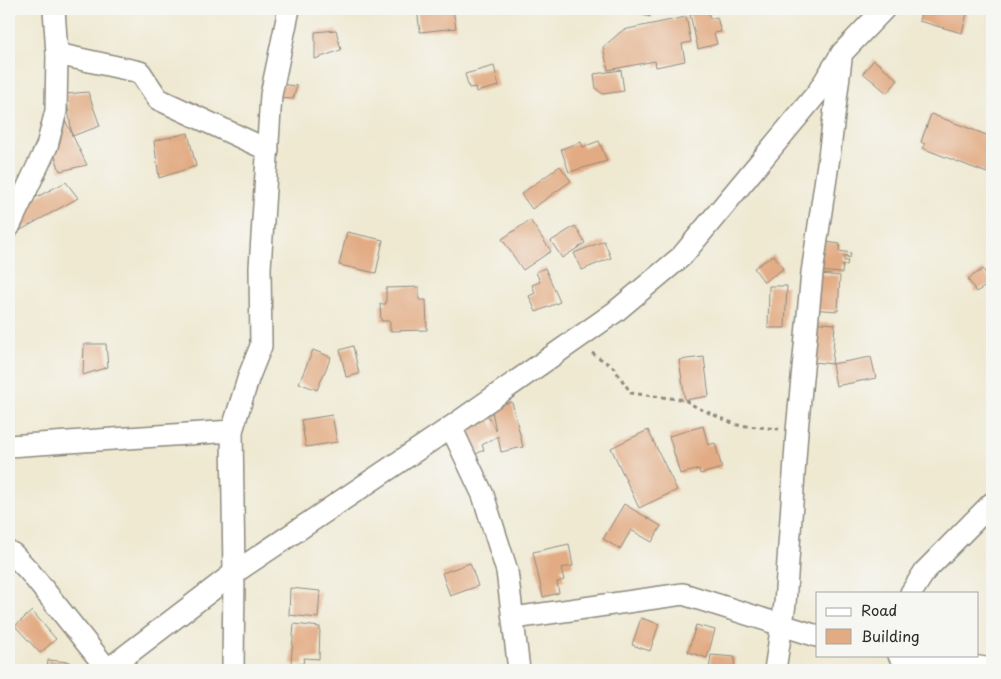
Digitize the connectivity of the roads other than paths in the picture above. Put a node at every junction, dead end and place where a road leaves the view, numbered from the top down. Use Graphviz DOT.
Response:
graph roads {
  1 [pos="54,9"];
  2 [pos="288,9"];
  3 [pos="884,9"];
  4 [pos="842,53"];
  5 [pos="57,54"];
  6 [pos="268,150"];
  7 [pos="9,227"];
  8 [pos="451,427"];
  9 [pos="232,431"];
  10 [pos="9,446"];
  11 [pos="992,503"];
  12 [pos="9,552"];
  13 [pos="234,573"];
  14 [pos="912,592"];
  15 [pos="514,618"];
  16 [pos="782,626"];
  17 [pos="816,636"];
  18 [pos="906,656"];
  19 [pos="992,669"];
  20 [pos="107,670"];
  21 [pos="234,670"];
  22 [pos="519,670"];
  23 [pos="775,670"];
  1 -- 5 [label="street"];
  2 -- 6 [label="street"];
  3 -- 4 [label="street"];
  4 -- 8 [label="street"];
  4 -- 16 [label="street"];
  5 -- 6 [label="street"];
  5 -- 7 [label="street"];
  6 -- 9 [label="street"];
  8 -- 13 [label="street"];
  8 -- 15 [label="street"];
  9 -- 10 [label="street"];
  9 -- 13 [label="street"];
  11 -- 14 [label="street"];
  12 -- 20 [label="street"];
  13 -- 20 [label="street"];
  13 -- 21 [label="street"];
  15 -- 16 [label="street"];
  15 -- 22 [label="street"];
  16 -- 17 [label="street"];
  16 -- 23 [label="street"];
  18 -- 19 [label="street"];
}
